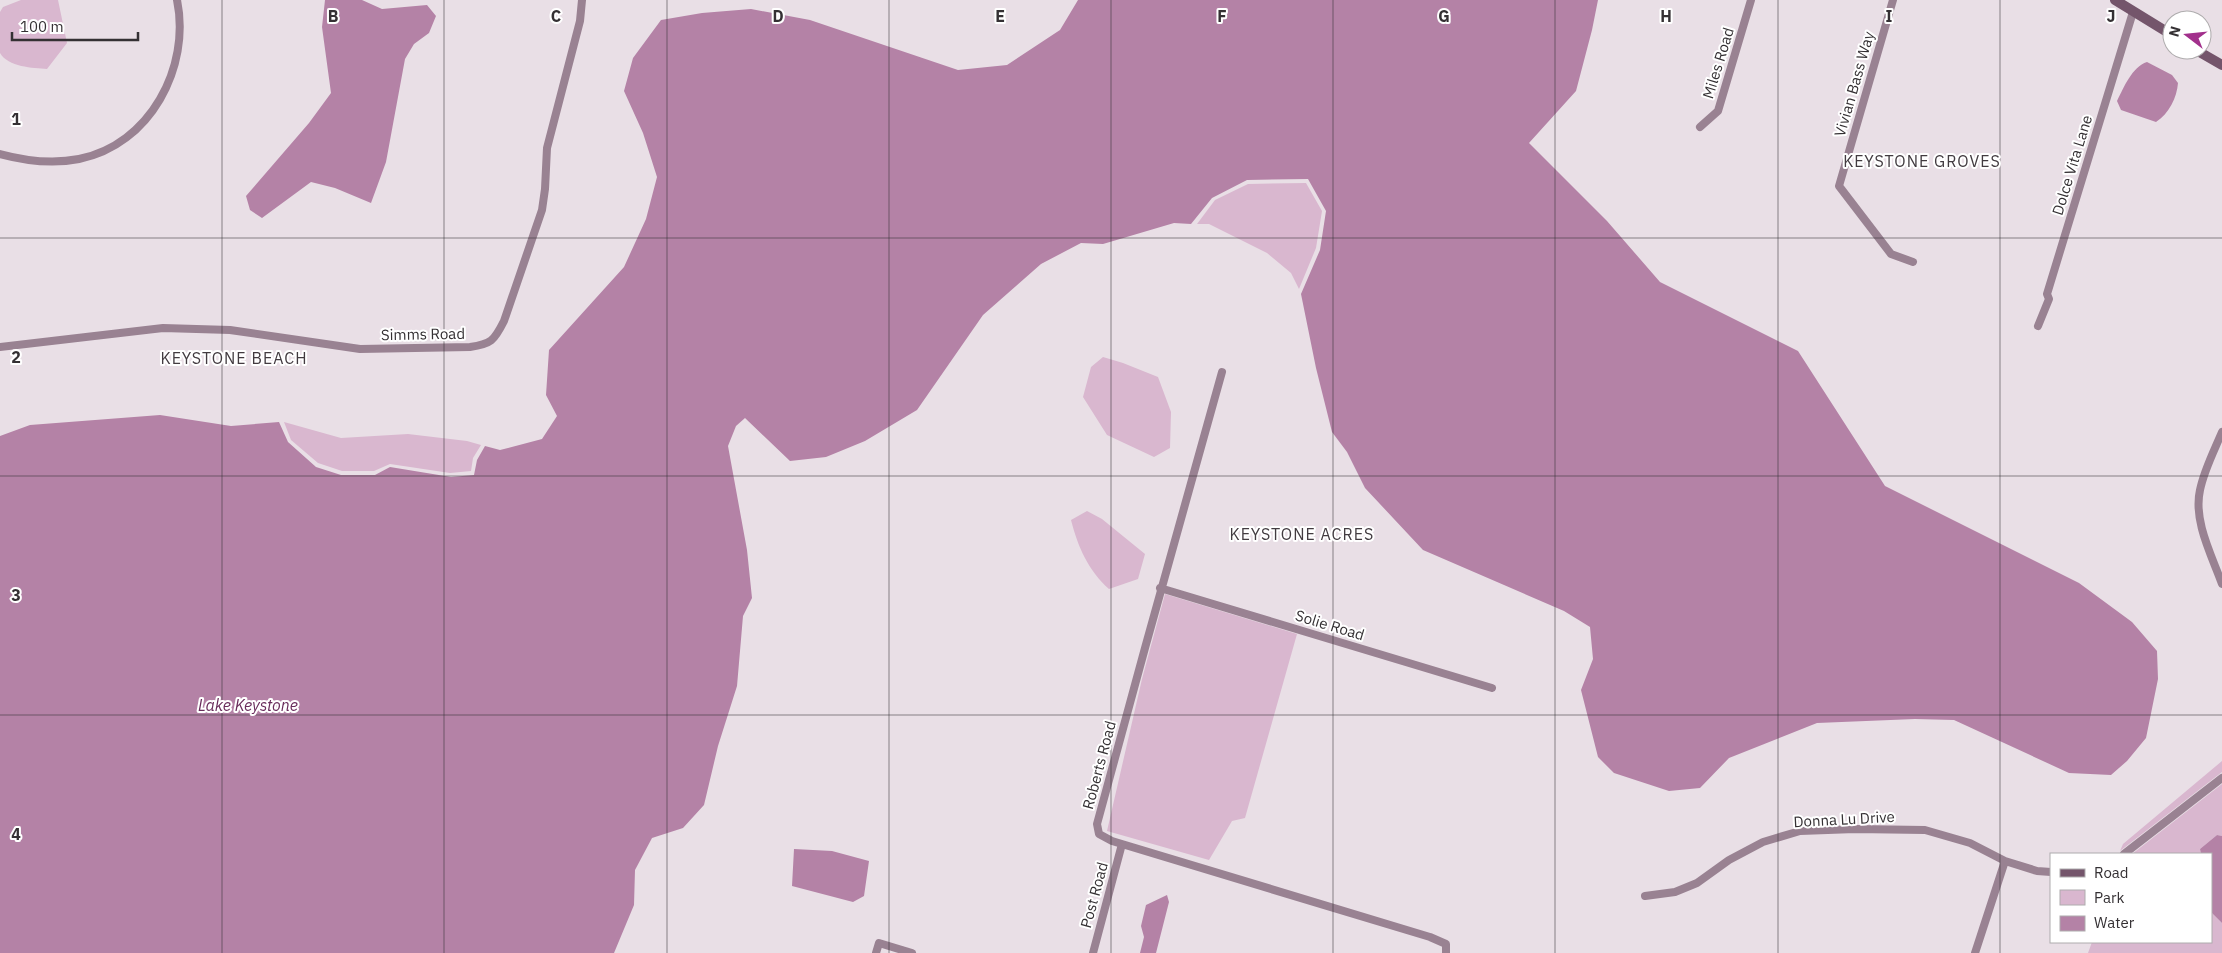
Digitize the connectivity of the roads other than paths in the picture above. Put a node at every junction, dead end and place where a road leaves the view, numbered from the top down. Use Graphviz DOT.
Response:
graph roads {
  1 [pos="177,0"];
  2 [pos="582,0"];
  3 [pos="1751,0"];
  4 [pos="1893,0"];
  5 [pos="2115,0"];
  6 [pos="2133,12"];
  7 [pos="2162,29"];
  8 [pos="1700,127"];
  9 [pos="0,154"];
  10 [pos="1913,262"];
  11 [pos="2038,326"];
  12 [pos="0,347"];
  13 [pos="1222,372"];
  14 [pos="2222,432"];
  15 [pos="2222,584"];
  16 [pos="1160,588"];
  17 [pos="1492,688"];
  18 [pos="2222,778"];
  19 [pos="1122,844"];
  20 [pos="2125,853"];
  21 [pos="2005,861"];
  22 [pos="2050,872"];
  23 [pos="1646,896"];
  24 [pos="876,953"];
  25 [pos="912,953"];
  26 [pos="1093,953"];
  27 [pos="1446,953"];
  28 [pos="1975,953"];
  1 -- 9 [label="street"];
  2 -- 12 [label="street, Simms Road"];
  3 -- 8 [label="street, Miles Road"];
  4 -- 10 [label="street, Vivian Bass Way"];
  5 -- 6 [label="main road"];
  6 -- 7 [label="main road"];
  6 -- 11 [label="street, Dolce Vita Lane"];
  13 -- 16 [label="street, Roberts Road"];
  14 -- 15 [label="street"];
  16 -- 17 [label="street, Solie Road"];
  16 -- 19 [label="street, Roberts Road"];
  18 -- 20 [label="street"];
  19 -- 26 [label="street, Post Road"];
  19 -- 27 [label="street, Roberts Road"];
  21 -- 22 [label="street, Donna Lu Drive"];
  21 -- 23 [label="street, Donna Lu Drive"];
  21 -- 28 [label="street"];
  24 -- 25 [label="street"];
}
